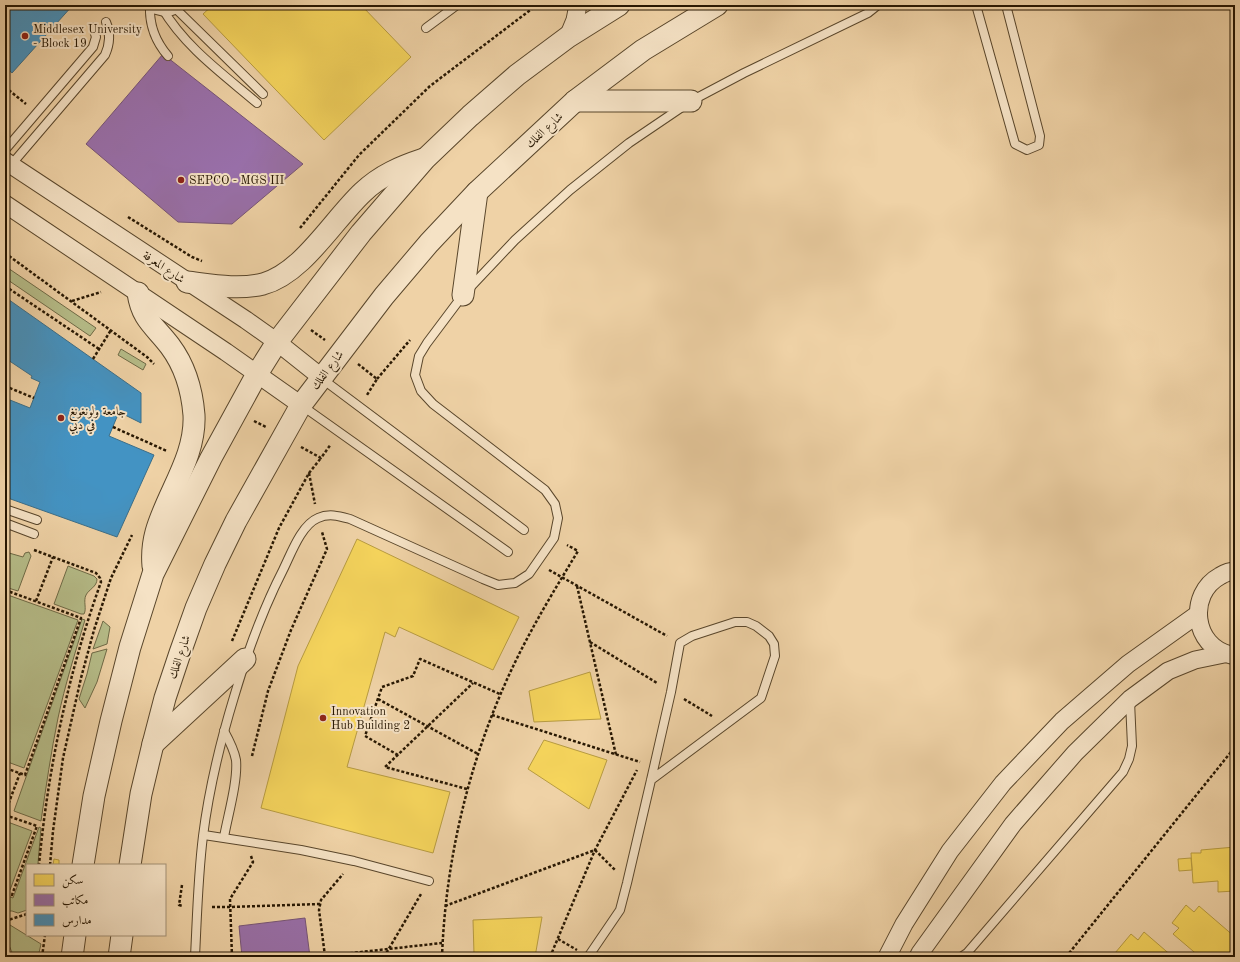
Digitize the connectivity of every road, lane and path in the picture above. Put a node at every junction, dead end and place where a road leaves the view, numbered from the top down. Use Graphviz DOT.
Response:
graph roads {
  1 [pos="457,5"];
  2 [pos="537,5"];
  3 [pos="578,5"];
  4 [pos="619,5"];
  5 [pos="717,5"];
  6 [pos="878,5"];
  7 [pos="976,5"];
  8 [pos="1006,5"];
  9 [pos="163,6"];
  10 [pos="106,22"];
  11 [pos="93,27"];
  12 [pos="426,28"];
  13 [pos="568,37"];
  14 [pos="168,56"];
  15 [pos="5,87"];
  16 [pos="263,94"];
  17 [pos="575,101"];
  18 [pos="691,101"];
  19 [pos="257,103"];
  20 [pos="37,113"];
  21 [pos="7,158"];
  22 [pos="425,159"];
  23 [pos="477,192"];
  24 [pos="5,204"];
  25 [pos="127,216"];
  26 [pos="296,234"];
  27 [pos="5,254"];
  28 [pos="205,262"];
  29 [pos="187,282"];
  30 [pos="5,286"];
  31 [pos="131,288"];
  32 [pos="463,295"];
  33 [pos="71,301"];
  34 [pos="111,330"];
  35 [pos="277,342"];
  36 [pos="99,350"];
  37 [pos="93,359"];
  38 [pos="156,365"];
  39 [pos="257,374"];
  40 [pos="321,377"];
  41 [pos="5,386"];
  42 [pos="34,398"];
  43 [pos="300,405"];
  44 [pos="113,427"];
  45 [pos="162,448"];
  46 [pos="309,473"];
  47 [pos="5,509"];
  48 [pos="317,518"];
  49 [pos="37,520"];
  50 [pos="5,523"];
  51 [pos="135,528"];
  52 [pos="524,530"];
  53 [pos="34,534"];
  54 [pos="554,538"];
  55 [pos="32,549"];
  56 [pos="508,552"];
  57 [pos="53,557"];
  58 [pos="536,563"];
  59 [pos="1235,571"];
  60 [pos="153,574"];
  61 [pos="562,578"];
  62 [pos="577,586"];
  63 [pos="5,590"];
  64 [pos="36,601"];
  65 [pos="1198,614"];
  66 [pos="680,643"];
  67 [pos="1229,655"];
  68 [pos="246,659"];
  69 [pos="473,683"];
  70 [pos="500,694"];
  71 [pos="378,699"];
  72 [pos="1130,699"];
  73 [pos="492,715"];
  74 [pos="428,726"];
  75 [pos="224,731"];
  76 [pos="153,744"];
  77 [pos="1235,747"];
  78 [pos="478,754"];
  79 [pos="398,755"];
  80 [pos="616,755"];
  81 [pos="251,758"];
  82 [pos="641,762"];
  83 [pos="654,767"];
  84 [pos="5,768"];
  85 [pos="20,773"];
  86 [pos="651,780"];
  87 [pos="467,789"];
  88 [pos="5,814"];
  89 [pos="204,834"];
  90 [pos="224,837"];
  91 [pos="248,841"];
  92 [pos="595,850"];
  93 [pos="354,861"];
  94 [pos="40,864"];
  95 [pos="50,864"];
  96 [pos="82,864"];
  97 [pos="130,864"];
  98 [pos="429,881"];
  99 [pos="627,883"];
  100 [pos="5,892"];
  101 [pos="445,906"];
  102 [pos="26,914"];
  103 [pos="5,921"];
  104 [pos="45,936"];
  105 [pos="75,936"];
  106 [pos="122,936"];
  107 [pos="558,939"];
  108 [pos="442,943"];
  109 [pos="388,949"];
  110 [pos="325,956"];
  111 [pos="588,956"];
  112 [pos="922,956"];
  113 [pos="42,957"];
  114 [pos="72,957"];
  115 [pos="119,957"];
  116 [pos="195,957"];
  117 [pos="232,957"];
  118 [pos="384,957"];
  119 [pos="442,957"];
  120 [pos="550,957"];
  121 [pos="887,957"];
  122 [pos="961,957"];
  123 [pos="1066,957"];
  1 -- 12 [label="lane"];
  2 -- 26 [label="path"];
  3 -- 13 [label="street"];
  4 -- 13 [label="street"];
  5 -- 17 [label="street, شارع الفلك"];
  6 -- 18 [label="lane"];
  7 -- 8 [label="lane"];
  9 -- 14 [label="lane"];
  9 -- 16 [label="lane"];
  9 -- 19 [label="lane"];
  10 -- 21 [label="lane"];
  11 -- 20 [label="lane"];
  13 -- 22 [label="street"];
  15 -- 20 [label="path"];
  17 -- 18 [label="street"];
  17 -- 23 [label="street, شارع الفلك"];
  18 -- 32 [label="lane"];
  20 -- 21 [label="lane"];
  21 -- 29 [label="street, شارع المعرفة"];
  22 -- 29 [label="street"];
  22 -- 35 [label="street"];
  23 -- 32 [label="street"];
  23 -- 40 [label="street, شارع الفلك"];
  24 -- 31 [label="street"];
  25 -- 28 [label="path"];
  27 -- 33 [label="path"];
  29 -- 35 [label="street, شارع المعرفة"];
  30 -- 36 [label="path"];
  31 -- 33 [label="path"];
  31 -- 39 [label="street"];
  31 -- 60 [label="street"];
  32 -- 54 [label="lane"];
  33 -- 34 [label="path"];
  34 -- 36 [label="path"];
  34 -- 38 [label="path"];
  35 -- 39 [label="street"];
  35 -- 40 [label="street, شارع المعرفة"];
  36 -- 37 [label="path"];
  39 -- 43 [label="street"];
  39 -- 60 [label="street"];
  40 -- 43 [label="street, شارع الفلك"];
  40 -- 52 [label="lane"];
  41 -- 42 [label="path"];
  43 -- 56 [label="lane"];
  43 -- 76 [label="street, شارع الفلك"];
  44 -- 45 [label="path"];
  46 -- 48 [label="path"];
  47 -- 49 [label="lane"];
  48 -- 58 [label="lane"];
  48 -- 68 [label="lane"];
  48 -- 81 [label="path"];
  50 -- 53 [label="lane"];
  51 -- 95 [label="path"];
  54 -- 58 [label="lane"];
  54 -- 61 [label="path"];
  55 -- 57 [label="path"];
  57 -- 64 [label="path"];
  57 -- 94 [label="path"];
  58 -- 61 [label="path"];
  59 -- 65 [label="street"];
  60 -- 96 [label="street"];
  61 -- 62 [label="path"];
  61 -- 70 [label="path"];
  62 -- 66 [label="path"];
  62 -- 80 [label="path"];
  63 -- 64 [label="path"];
  64 -- 85 [label="path"];
  65 -- 67 [label="street"];
  65 -- 121 [label="street"];
  66 -- 83 [label="lane"];
  66 -- 86 [label="lane"];
  67 -- 72 [label="street"];
  68 -- 75 [label="lane"];
  68 -- 76 [label="street"];
  69 -- 70 [label="path"];
  69 -- 71 [label="path"];
  69 -- 74 [label="path"];
  70 -- 73 [label="path"];
  71 -- 74 [label="path"];
  71 -- 79 [label="path"];
  72 -- 112 [label="street"];
  72 -- 122 [label="lane"];
  73 -- 78 [label="path"];
  73 -- 80 [label="path"];
  74 -- 78 [label="path"];
  74 -- 79 [label="path"];
  75 -- 89 [label="lane"];
  75 -- 90 [label="lane"];
  76 -- 97 [label="street, شارع الفلك"];
  77 -- 123 [label="path"];
  78 -- 87 [label="path"];
  79 -- 87 [label="path"];
  80 -- 82 [label="path"];
  82 -- 83 [label="path"];
  82 -- 92 [label="path"];
  83 -- 86 [label="lane"];
  84 -- 85 [label="path"];
  85 -- 88 [label="path"];
  86 -- 99 [label="lane"];
  87 -- 101 [label="path"];
  88 -- 100 [label="path"];
  89 -- 90 [label="lane"];
  89 -- 116 [label="lane"];
  90 -- 91 [label="lane"];
  91 -- 93 [label="lane"];
  91 -- 117 [label="path"];
  92 -- 99 [label="path"];
  92 -- 101 [label="path"];
  92 -- 107 [label="path"];
  93 -- 98 [label="lane"];
  93 -- 110 [label="path"];
  98 -- 109 [label="path"];
  99 -- 111 [label="lane"];
  101 -- 108 [label="path"];
  102 -- 103 [label="path"];
  104 -- 113 [label="path"];
  105 -- 114 [label="street"];
  106 -- 115 [label="street"];
  107 -- 111 [label="path"];
  107 -- 120 [label="path"];
  108 -- 109 [label="path"];
  108 -- 119 [label="path"];
  109 -- 110 [label="path"];
  109 -- 118 [label="path"];
}
